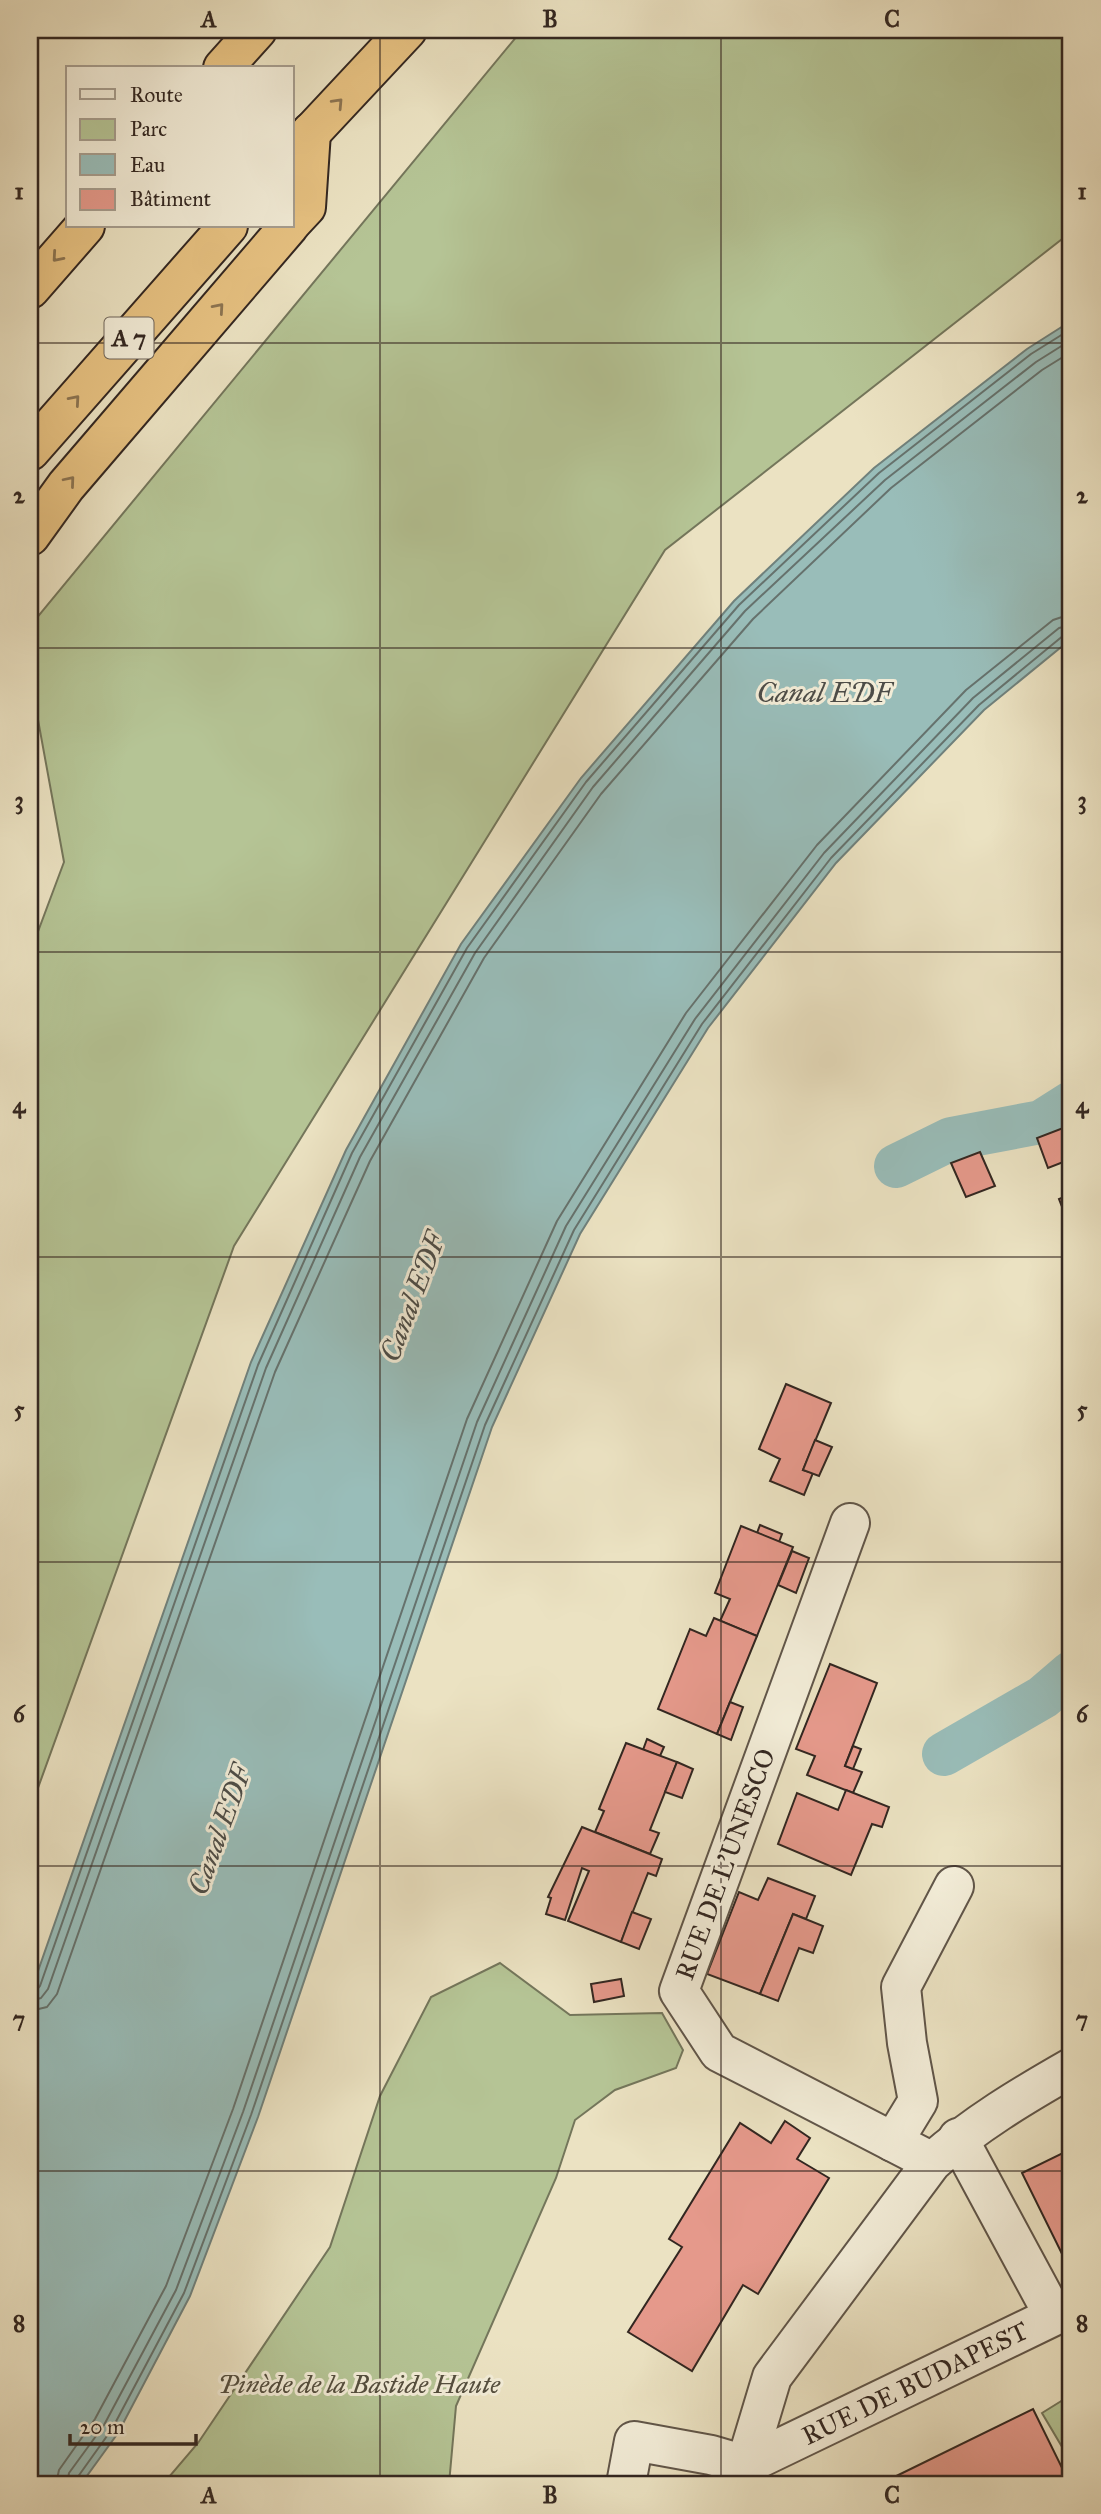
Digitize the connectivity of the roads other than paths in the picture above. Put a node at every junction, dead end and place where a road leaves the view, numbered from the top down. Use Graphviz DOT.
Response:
graph roads {
  1 [pos="257,30"];
  2 [pos="407,30"];
  3 [pos="225,66"];
  4 [pos="301,143"];
  5 [pos="294,221"];
  6 [pos="83,228"];
  7 [pos="226,228"];
  8 [pos="288,228"];
  9 [pos="30,289"];
  10 [pos="30,451"];
  11 [pos="30,536"];
  12 [pos="850,1523"];
  13 [pos="954,1886"];
  14 [pos="1071,2068"];
  15 [pos="893,2142"];
  16 [pos="945,2150"];
  17 [pos="743,2475"];
  18 [pos="626,2484"];
  1 -- 3 [label="highway"];
  4 -- 2 [label="highway, one-way"];
  4 -- 5 [label="highway"];
  6 -- 9 [label="highway, one-way"];
  10 -- 7 [label="highway, A 7, one-way"];
  11 -- 8 [label="highway, one-way"];
  12 -- 15 [label="street, RUE DE L'UNESCO"];
  13 -- 15 [label="street"];
  14 -- 16 [label="street"];
  15 -- 16 [label="street, RUE DE L'UNESCO"];
  16 -- 17 [label="street"];
  16 -- 17 [label="street, RUE DE BUDAPEST"];
  17 -- 18 [label="street"];
}
